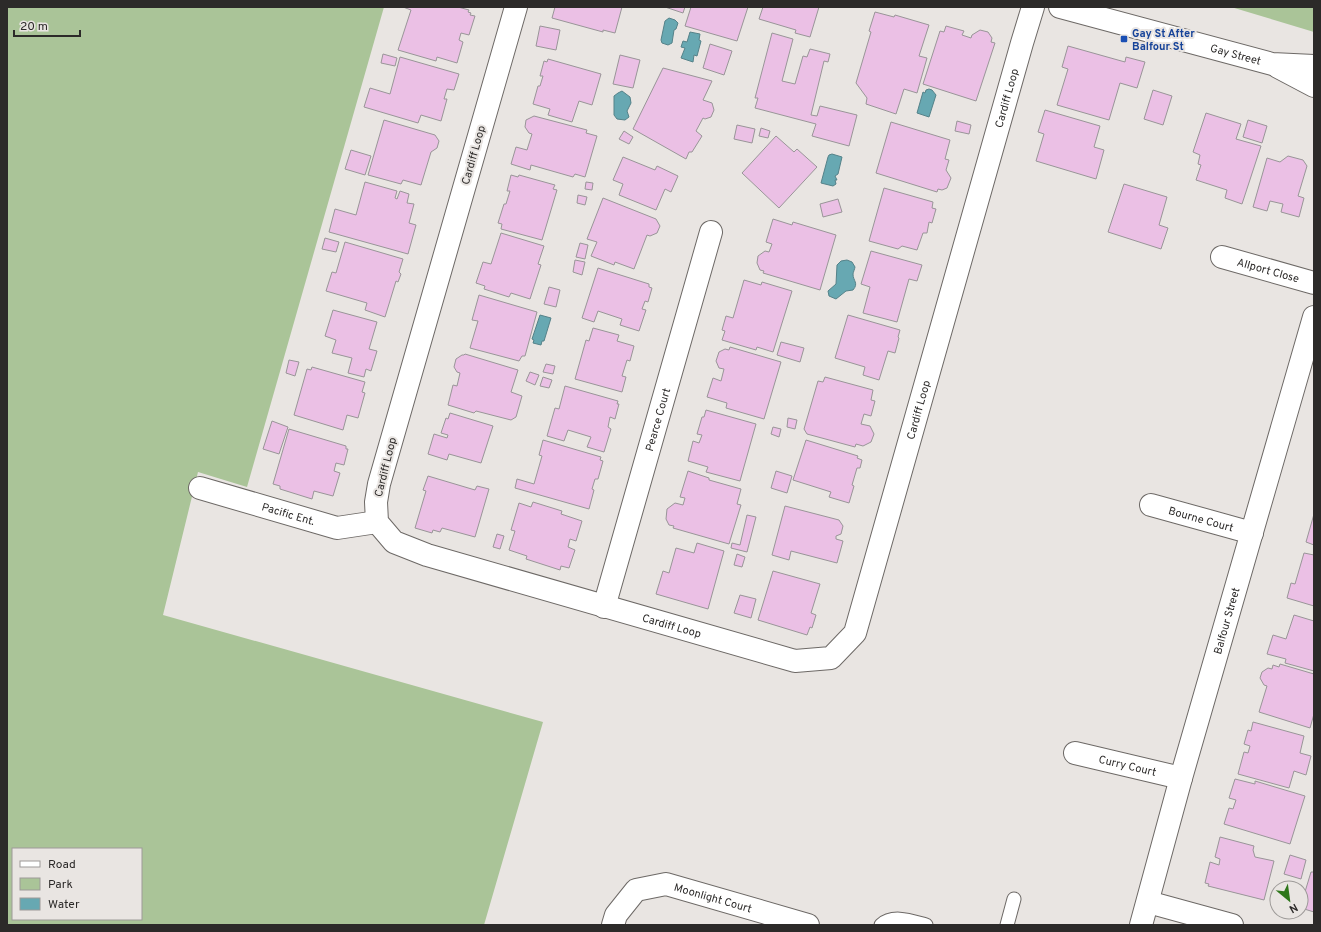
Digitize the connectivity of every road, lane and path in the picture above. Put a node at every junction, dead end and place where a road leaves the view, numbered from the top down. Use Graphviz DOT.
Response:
graph roads {
  1 [pos="516,7"];
  2 [pos="1033,7"];
  3 [pos="1060,7"];
  4 [pos="1272,64"];
  5 [pos="1314,66"];
  6 [pos="1314,86"];
  7 [pos="710,232"];
  8 [pos="1222,257"];
  9 [pos="1314,283"];
  10 [pos="1314,317"];
  11 [pos="200,488"];
  12 [pos="1151,505"];
  13 [pos="378,522"];
  14 [pos="1252,533"];
  15 [pos="604,607"];
  16 [pos="1075,753"];
  17 [pos="1181,778"];
  18 [pos="1014,899"];
  19 [pos="1148,902"];
  20 [pos="613,925"];
  21 [pos="808,925"];
  22 [pos="881,925"];
  23 [pos="926,925"];
  24 [pos="1006,925"];
  25 [pos="1141,925"];
  26 [pos="1232,925"];
  1 -- 13 [label="street, Cardiff Loop"];
  2 -- 15 [label="street, Cardiff Loop"];
  3 -- 4 [label="street, Gay Street"];
  4 -- 5 [label="street, Gay Street"];
  4 -- 6 [label="street, Gay Street"];
  7 -- 15 [label="street, Pearce Court"];
  8 -- 9 [label="street, Allport Close"];
  10 -- 14 [label="street, Balfour Street"];
  11 -- 13 [label="street, Pacific Ent."];
  12 -- 14 [label="street, Bourne Court"];
  13 -- 15 [label="street, Cardiff Loop"];
  14 -- 17 [label="street, Balfour Street"];
  16 -- 17 [label="street, Curry Court"];
  17 -- 19 [label="street, Balfour Street"];
  18 -- 24 [label="lane"];
  19 -- 25 [label="street, Balfour Street"];
  19 -- 26 [label="street"];
  20 -- 21 [label="street, Moonlight Court"];
  22 -- 23 [label="lane"];
}
